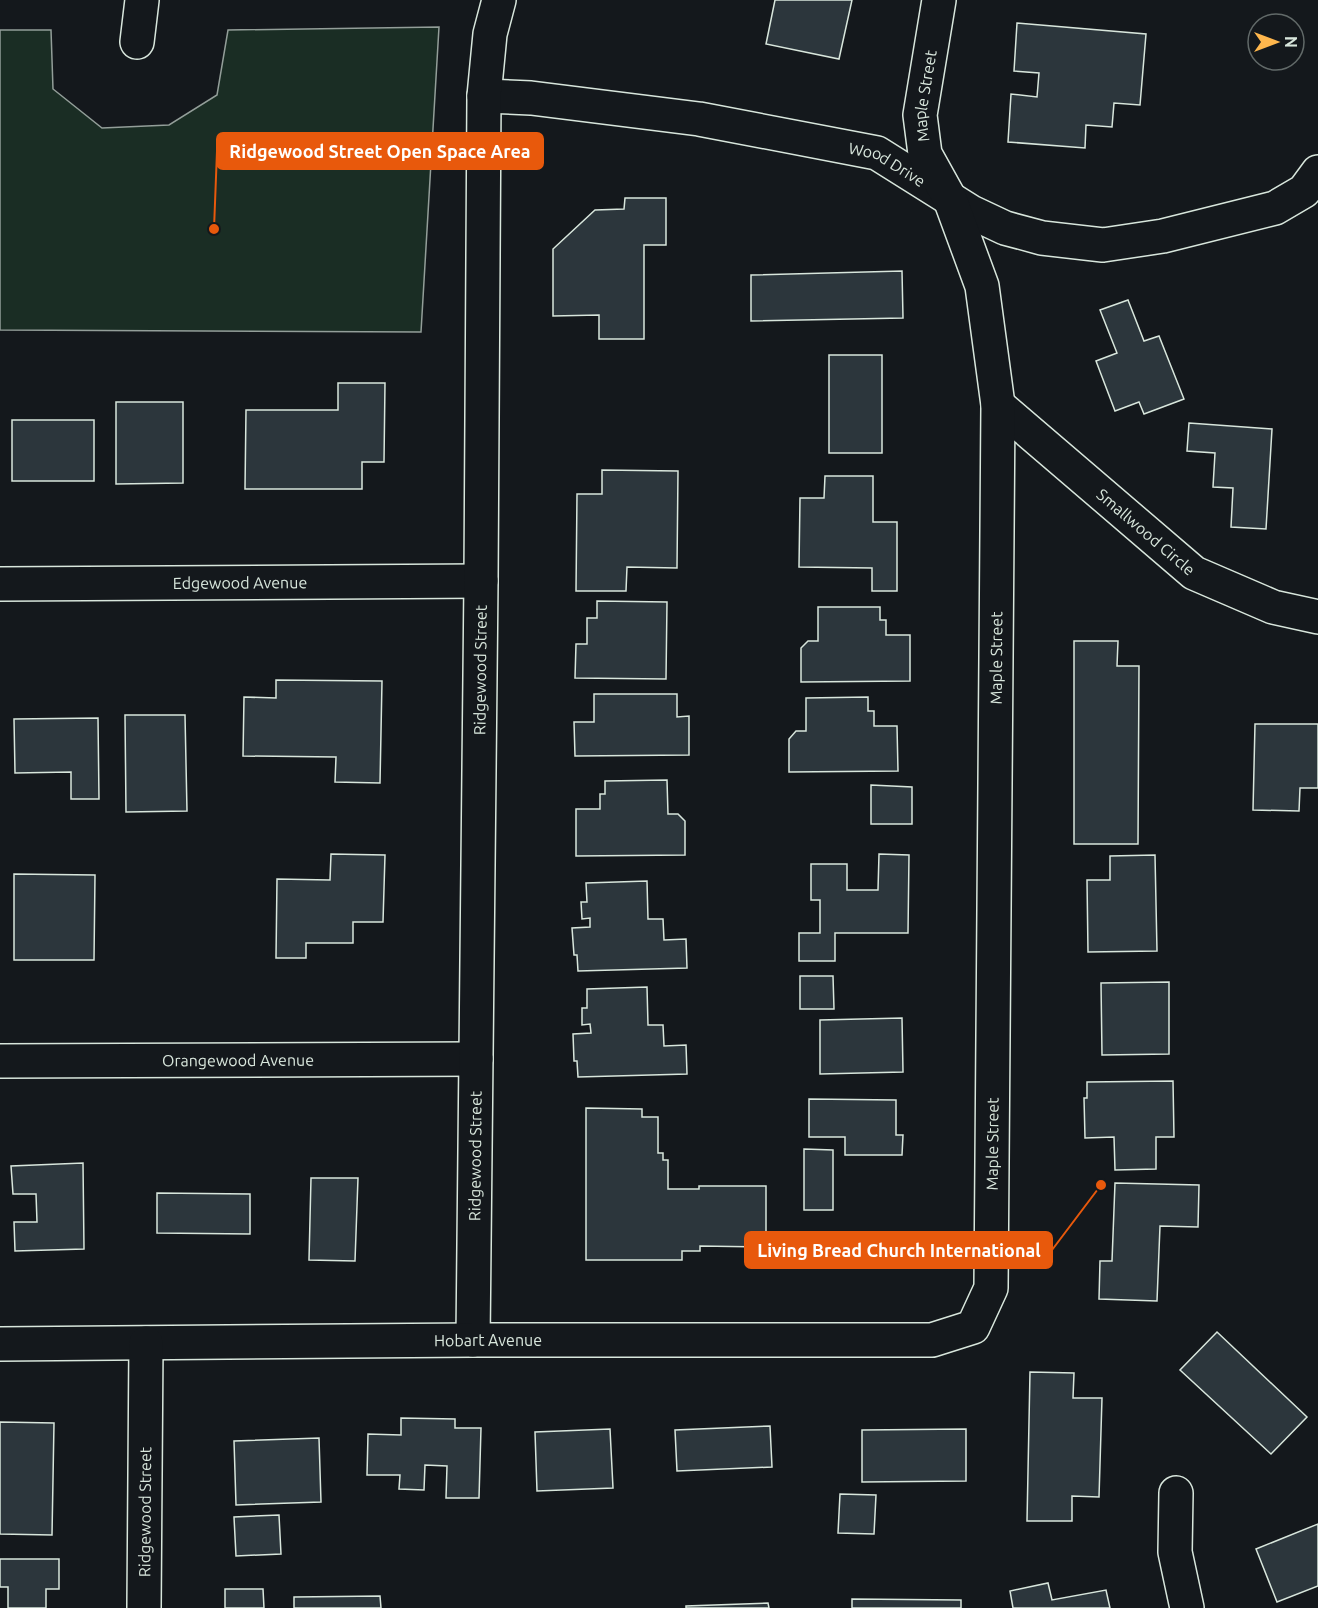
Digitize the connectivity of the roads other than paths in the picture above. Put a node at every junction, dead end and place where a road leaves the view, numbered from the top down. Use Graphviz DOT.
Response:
graph roads {
  1 [pos="142,0"];
  2 [pos="499,0"];
  3 [pos="939,0"];
  4 [pos="137,42"];
  5 [pos="484,96"];
  6 [pos="1318,172"];
  7 [pos="950,200"];
  8 [pos="998,405"];
  9 [pos="481,581"];
  10 [pos="0,584"];
  11 [pos="1318,617"];
  12 [pos="476,1059"];
  13 [pos="0,1061"];
  14 [pos="974,1327"];
  15 [pos="473,1340"];
  16 [pos="146,1343"];
  17 [pos="0,1344"];
  18 [pos="1176,1493"];
  19 [pos="144,1608"];
  20 [pos="1186,1608"];
  1 -- 4 [label="street"];
  2 -- 5 [label="street, Ridgewood Street"];
  3 -- 7 [label="street, Maple Street"];
  5 -- 7 [label="street, Wood Drive"];
  5 -- 9 [label="street, Ridgewood Street"];
  6 -- 7 [label="street, Wood Drive"];
  7 -- 8 [label="street, Maple Street"];
  8 -- 11 [label="street, Smallwood Circle"];
  8 -- 14 [label="street, Maple Street"];
  9 -- 10 [label="street, Edgewood Avenue"];
  9 -- 12 [label="street, Ridgewood Street"];
  12 -- 13 [label="street, Orangewood Avenue"];
  12 -- 15 [label="street, Ridgewood Street"];
  14 -- 15 [label="street, Hobart Avenue"];
  15 -- 16 [label="street, Hobart Avenue"];
  16 -- 17 [label="street, Hobart Avenue"];
  16 -- 19 [label="street, Ridgewood Street"];
  18 -- 20 [label="street"];
}
